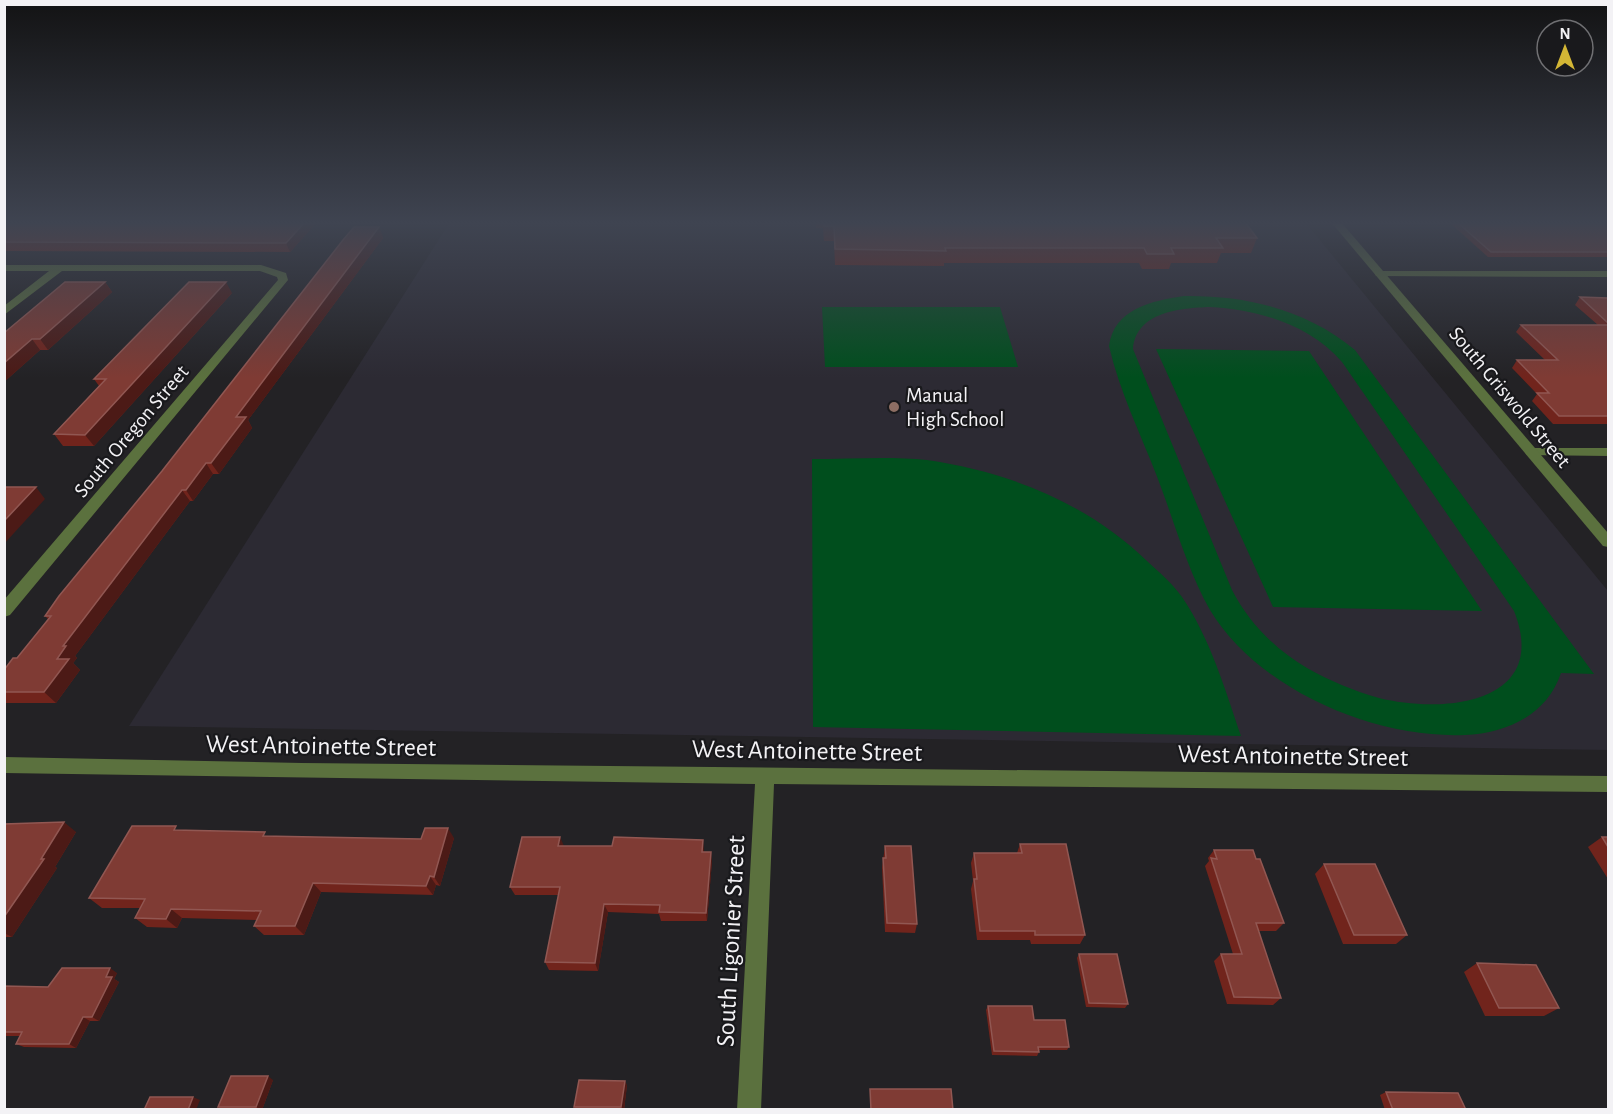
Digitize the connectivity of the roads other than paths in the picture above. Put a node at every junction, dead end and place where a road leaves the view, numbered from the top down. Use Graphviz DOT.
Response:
graph roads {
  1 [pos="52,274"];
  2 [pos="279,274"];
  3 [pos="1380,274"];
  4 [pos="1608,274"];
  5 [pos="4,312"];
  6 [pos="1532,452"];
  7 [pos="1608,452"];
  8 [pos="1608,542"];
  9 [pos="4,611"];
  10 [pos="4,765"];
  11 [pos="765,775"];
  12 [pos="1608,784"];
  13 [pos="749,1110"];
  1 -- 5 [label="street"];
  2 -- 9 [label="street, South Oregon Street"];
  3 -- 4 [label="street"];
  3 -- 6 [label="street, South Griswold Street"];
  6 -- 7 [label="street"];
  6 -- 8 [label="street, South Griswold Street"];
  10 -- 11 [label="street, West Antoinette Street"];
  11 -- 12 [label="street, West Antoinette Street"];
  11 -- 13 [label="street, South Ligonier Street"];
}
